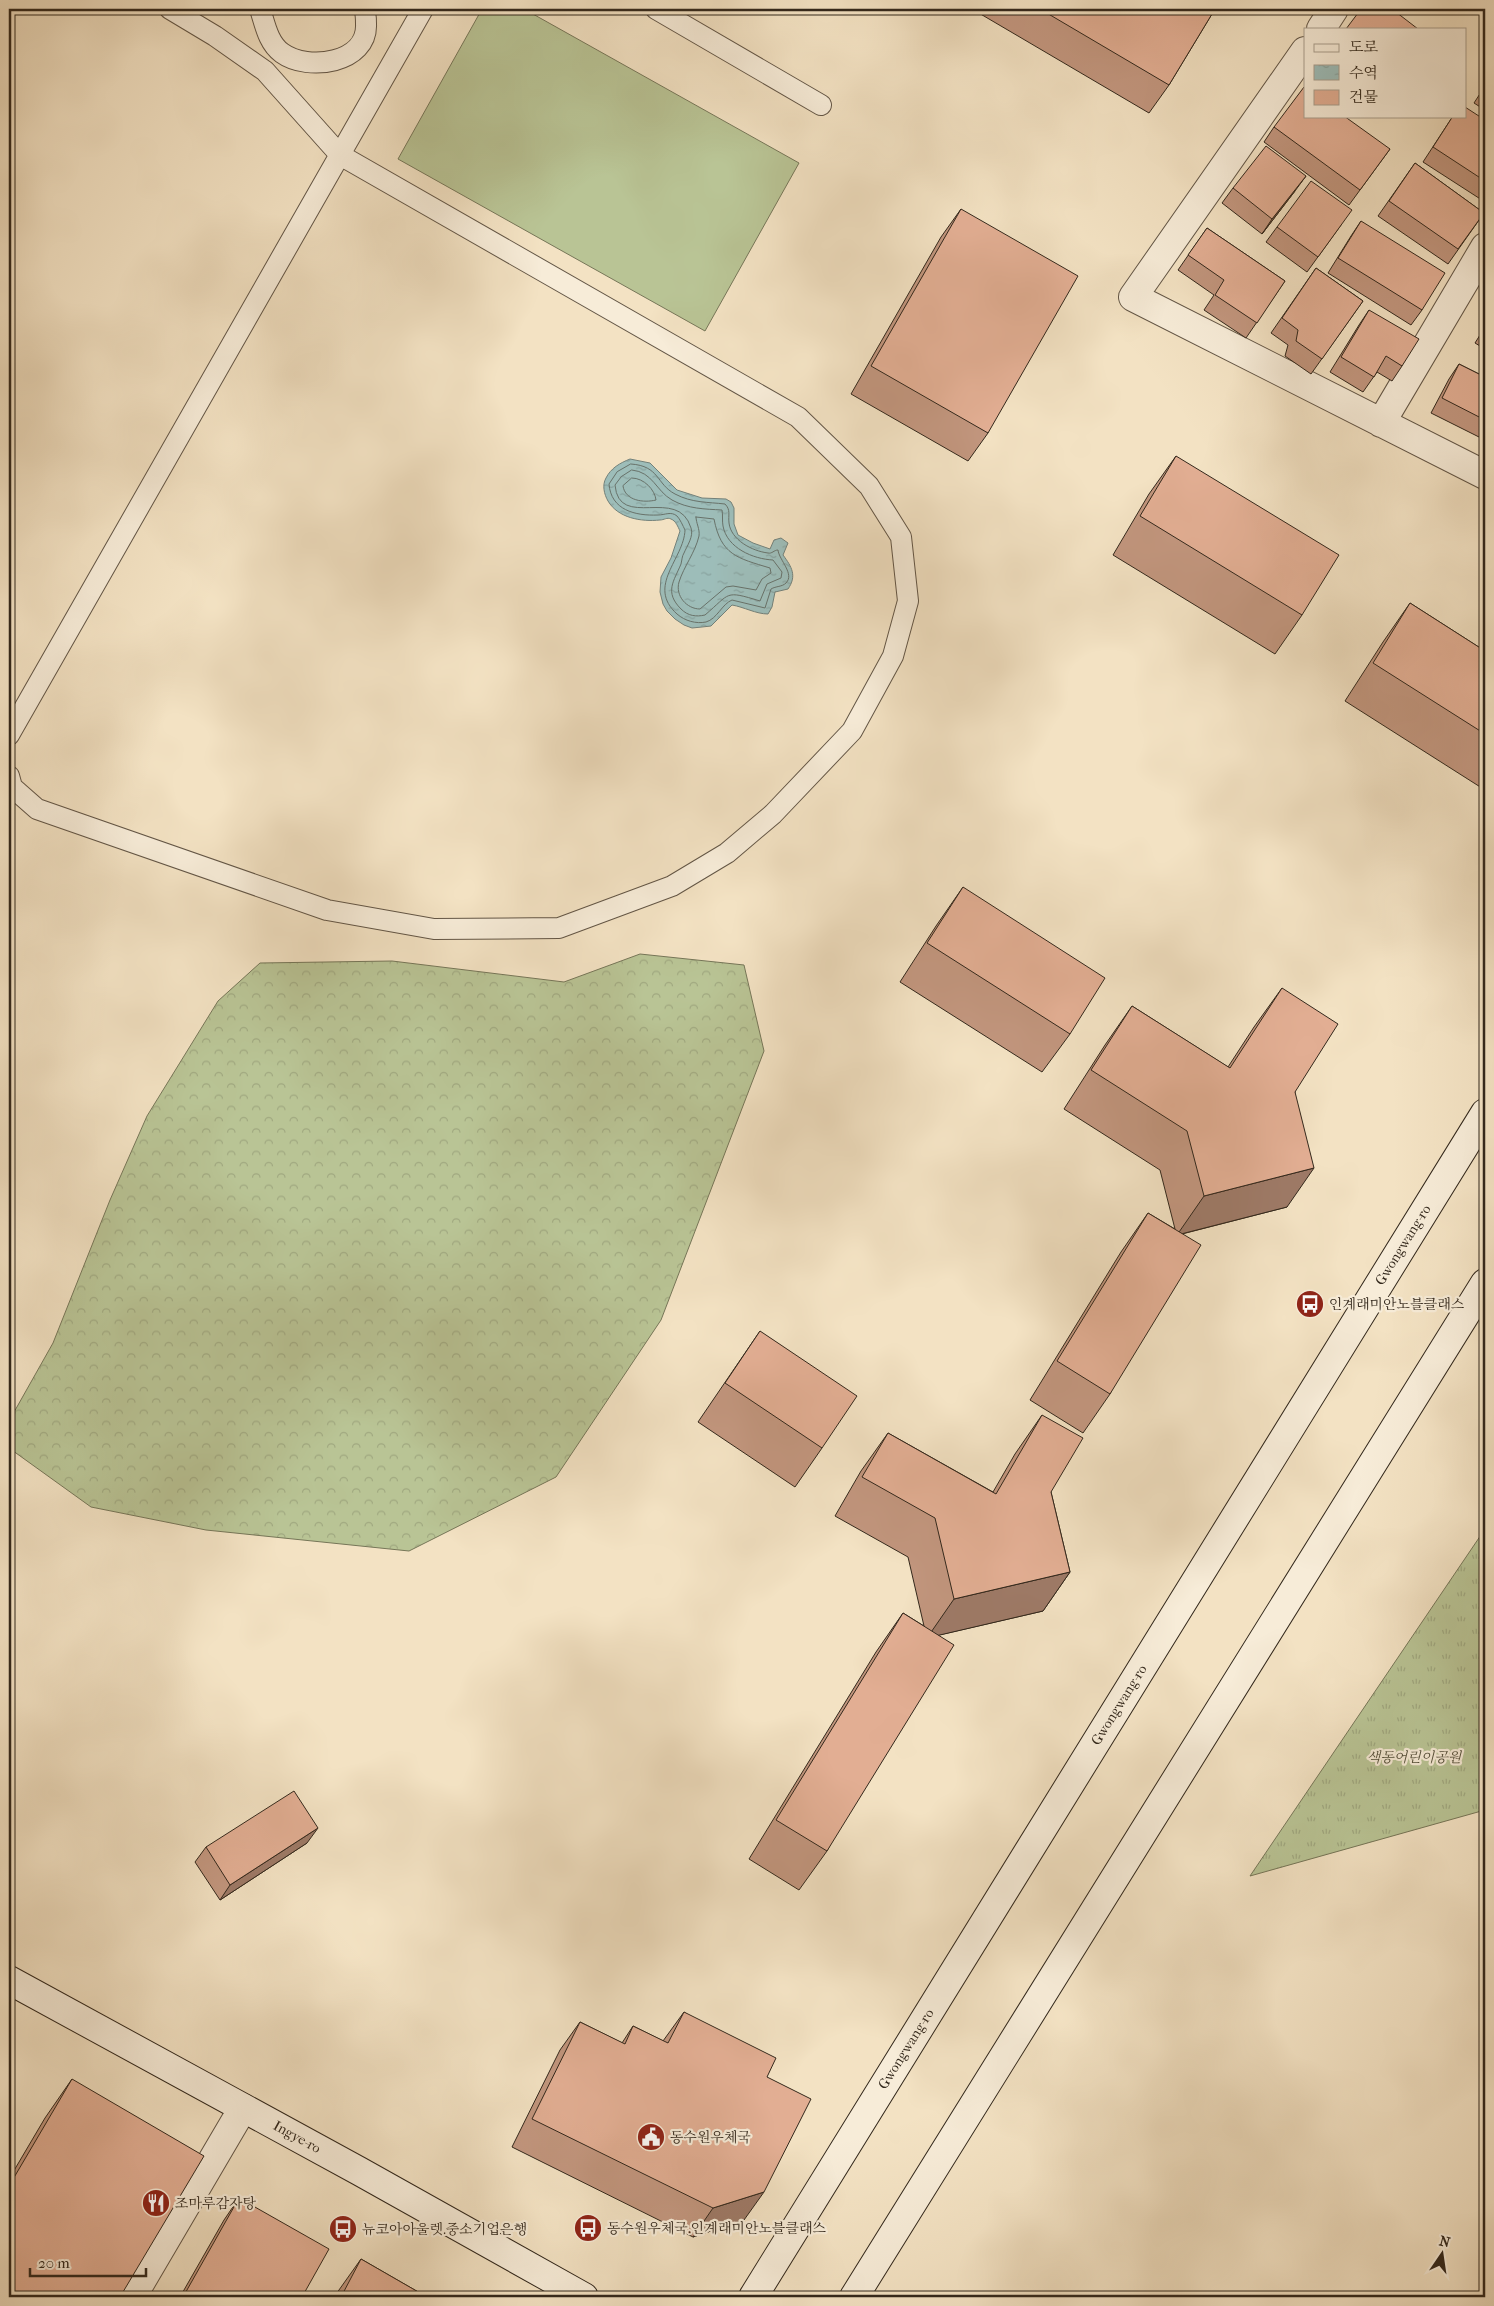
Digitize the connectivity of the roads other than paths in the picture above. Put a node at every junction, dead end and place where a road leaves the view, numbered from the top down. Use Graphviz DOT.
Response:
graph roads {
  1 [pos="170,9"];
  2 [pos="260,9"];
  3 [pos="364,9"];
  4 [pos="423,9"];
  5 [pos="656,9"];
  6 [pos="1334,9"];
  7 [pos="1322,28"];
  8 [pos="1304,52"];
  9 [pos="821,105"];
  10 [pos="340,155"];
  11 [pos="1485,247"];
  12 [pos="1381,423"];
  13 [pos="1485,475"];
  14 [pos="9,735"];
  15 [pos="9,776"];
  16 [pos="1485,1112"];
  17 [pos="1485,1283"];
  18 [pos="9,1980"];
  19 [pos="243,2108"];
  20 [pos="132,2297"];
  21 [pos="584,2297"];
  22 [pos="753,2297"];
  23 [pos="854,2297"];
  1 -- 10 [label="lane"];
  2 -- 3 [label="lane"];
  4 -- 10 [label="lane"];
  5 -- 9 [label="lane"];
  6 -- 7 [label="street"];
  8 -- 12 [label="street"];
  10 -- 14 [label="lane"];
  10 -- 15 [label="lane"];
  11 -- 12 [label="street"];
  12 -- 13 [label="street"];
  16 -- 22 [label="street, Gwongwang-ro"];
  17 -- 23 [label="street"];
  18 -- 19 [label="street, Ingye-ro"];
  19 -- 20 [label="street"];
  19 -- 21 [label="street, Ingye-ro"];
}
